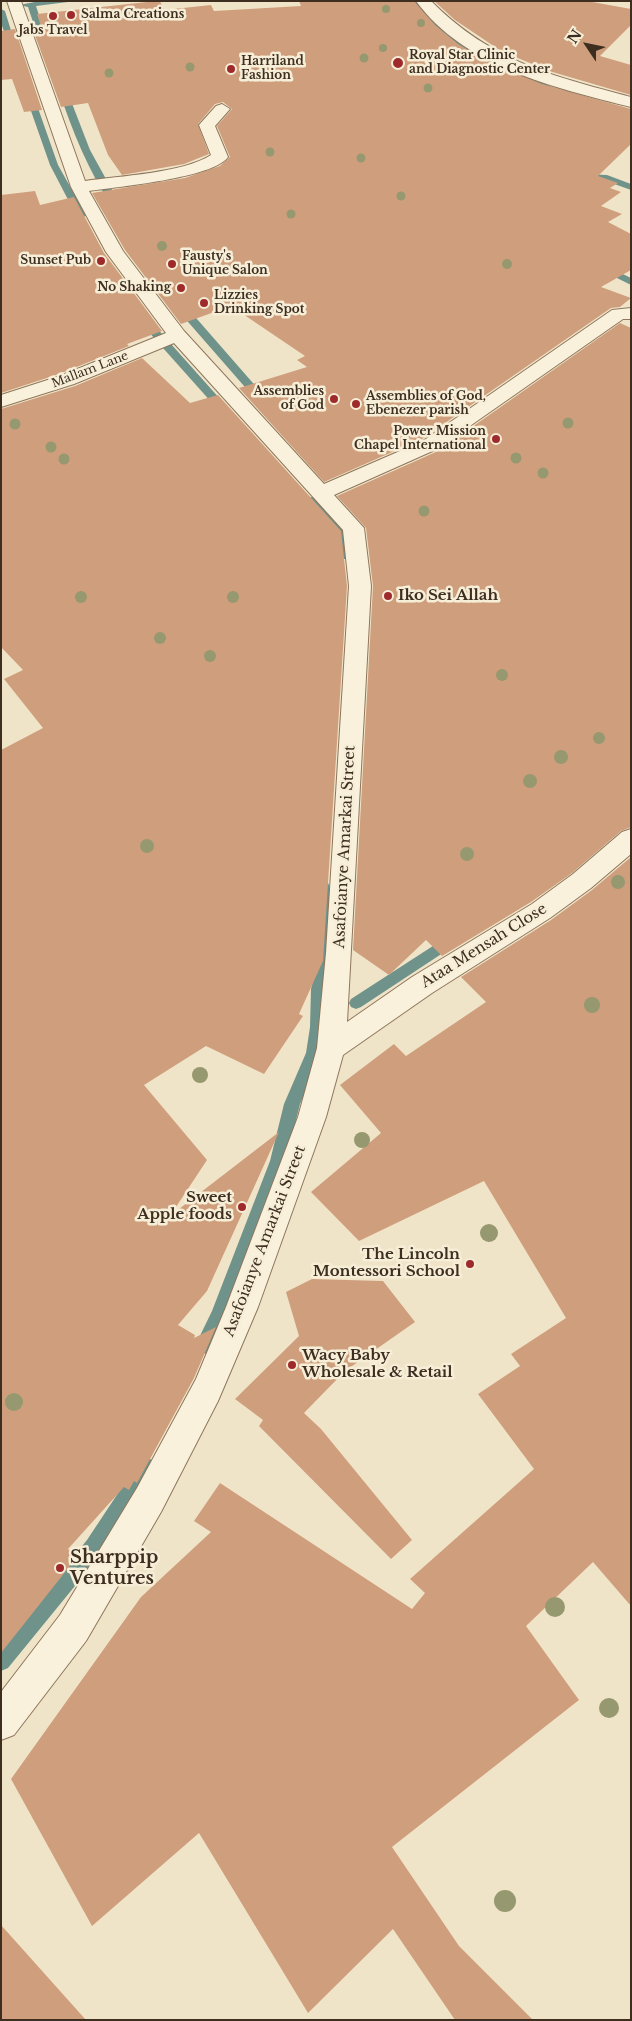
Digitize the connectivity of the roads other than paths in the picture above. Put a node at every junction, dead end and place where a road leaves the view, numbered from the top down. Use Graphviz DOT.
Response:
graph roads {
  1 [pos="14,1"];
  2 [pos="423,1"];
  3 [pos="631,102"];
  4 [pos="222,109"];
  5 [pos="79,187"];
  6 [pos="631,312"];
  7 [pos="177,335"];
  8 [pos="1,402"];
  9 [pos="320,493"];
  10 [pos="631,838"];
  11 [pos="332,1048"];
  12 [pos="1,1722"];
  1 -- 5 [label="street, Asafoianye Amarkai Street"];
  2 -- 3 [label="street"];
  4 -- 5 [label="street"];
  5 -- 7 [label="street, Asafoianye Amarkai Street"];
  6 -- 9 [label="street"];
  7 -- 8 [label="street, Mallam Lane"];
  7 -- 9 [label="street, Asafoianye Amarkai Street"];
  9 -- 11 [label="street, Asafoianye Amarkai Street"];
  10 -- 11 [label="street, Ataa Mensah Close"];
  11 -- 12 [label="street, Asafoianye Amarkai Street"];
}
